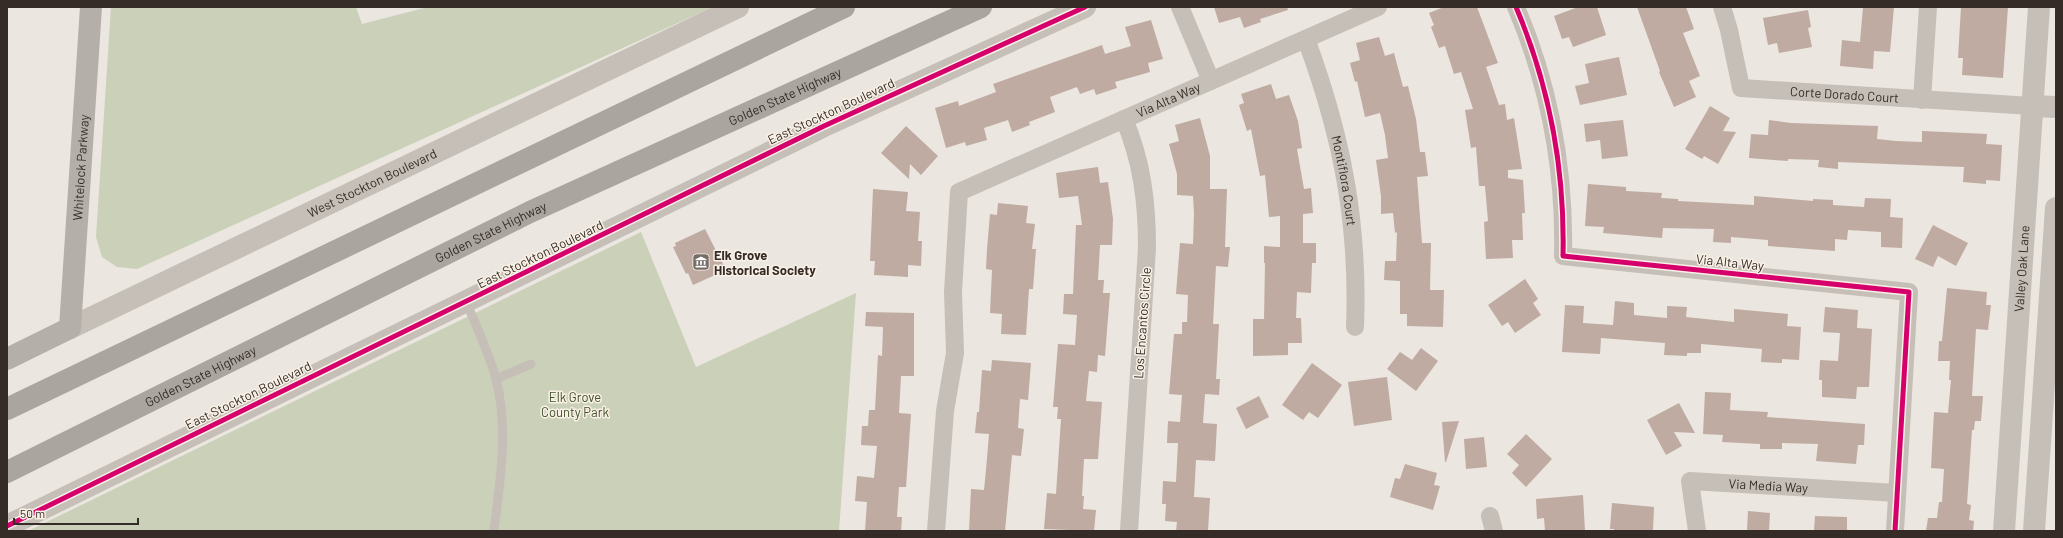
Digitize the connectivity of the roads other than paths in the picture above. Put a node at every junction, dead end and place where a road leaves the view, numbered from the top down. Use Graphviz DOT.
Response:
graph roads {
  1 [pos="91,7"];
  2 [pos="738,7"];
  3 [pos="844,7"];
  4 [pos="982,7"];
  5 [pos="1085,7"];
  6 [pos="1180,7"];
  7 [pos="1378,7"];
  8 [pos="1516,7"];
  9 [pos="1722,7"];
  10 [pos="1928,7"];
  11 [pos="2039,7"];
  12 [pos="1306,39"];
  13 [pos="1211,80"];
  14 [pos="1922,100"];
  15 [pos="2032,106"];
  16 [pos="2056,107"];
  17 [pos="1124,119"];
  18 [pos="2056,208"];
  19 [pos="466,302"];
  20 [pos="1355,327"];
  21 [pos="70,328"];
  22 [pos="7,359"];
  23 [pos="531,364"];
  24 [pos="496,380"];
  25 [pos="7,409"];
  26 [pos="7,472"];
  27 [pos="1897,493"];
  28 [pos="7,526"];
  29 [pos="494,531"];
  30 [pos="936,531"];
  31 [pos="1128,531"];
  32 [pos="1697,531"];
  33 [pos="1895,531"];
  34 [pos="2004,531"];
  35 [pos="2034,531"];
  1 -- 21 [label="main road, Whitelock Parkway"];
  2 -- 21 [label="street, West Stockton Boulevard"];
  3 -- 25 [label="highway"];
  4 -- 26 [label="highway, Golden State Highway"];
  5 -- 19 [label="street, East Stockton Boulevard"];
  6 -- 13 [label="street"];
  7 -- 12 [label="street, Via Alta Way"];
  8 -- 27 [label="street, Via Alta Way"];
  9 -- 14 [label="street, Corte Dorado Court"];
  10 -- 14 [label="street"];
  11 -- 15 [label="street, Valley Oak Lane"];
  12 -- 13 [label="street, Via Alta Way"];
  12 -- 20 [label="street, Montiflora Court"];
  13 -- 17 [label="street, Via Alta Way"];
  14 -- 15 [label="street, Corte Dorado Court"];
  15 -- 16 [label="street"];
  15 -- 34 [label="street, Valley Oak Lane"];
  17 -- 30 [label="street, Via Alta Way"];
  17 -- 31 [label="street, Los Encantos Circle"];
  18 -- 35 [label="street"];
  19 -- 24 [label="lane"];
  19 -- 28 [label="street, East Stockton Boulevard"];
  21 -- 22 [label="main road, West Stockton Boulevard"];
  23 -- 24 [label="lane"];
  24 -- 29 [label="lane"];
  27 -- 32 [label="street, Via Media Way"];
  27 -- 33 [label="street, Via Alta Way"];
}
